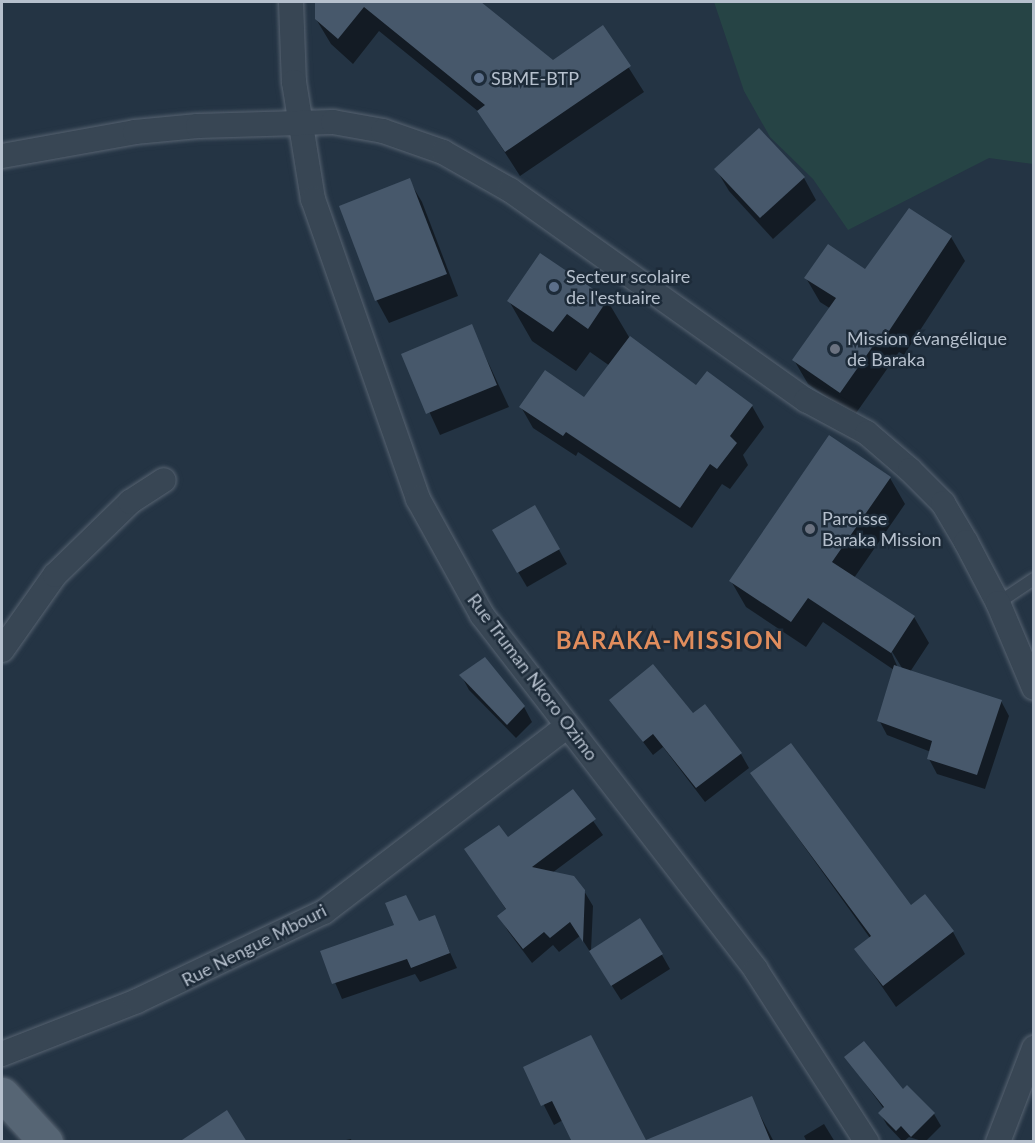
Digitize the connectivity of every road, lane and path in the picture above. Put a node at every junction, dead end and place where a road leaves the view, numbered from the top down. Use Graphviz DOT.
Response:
graph roads {
  1 [pos="291,2"];
  2 [pos="299,123"];
  3 [pos="2,156"];
  4 [pos="164,480"];
  5 [pos="1034,579"];
  6 [pos="998,603"];
  7 [pos="2,650"];
  8 [pos="1034,688"];
  9 [pos="567,726"];
  10 [pos="1034,1048"];
  11 [pos="2,1054"];
  12 [pos="2,1094"];
  13 [pos="46,1142"];
  14 [pos="867,1142"];
  15 [pos="999,1142"];
  1 -- 2 [label="street, Rue Truman Nkoro Ozimo"];
  2 -- 3 [label="street"];
  2 -- 6 [label="street"];
  2 -- 9 [label="street, Rue Truman Nkoro Ozimo"];
  4 -- 7 [label="street"];
  5 -- 6 [label="lane"];
  6 -- 8 [label="street"];
  9 -- 11 [label="street, Rue Nengue Mbouri"];
  9 -- 14 [label="street, Rue Truman Nkoro Ozimo"];
  10 -- 15 [label="street"];
  12 -- 13 [label="main road"];
}
